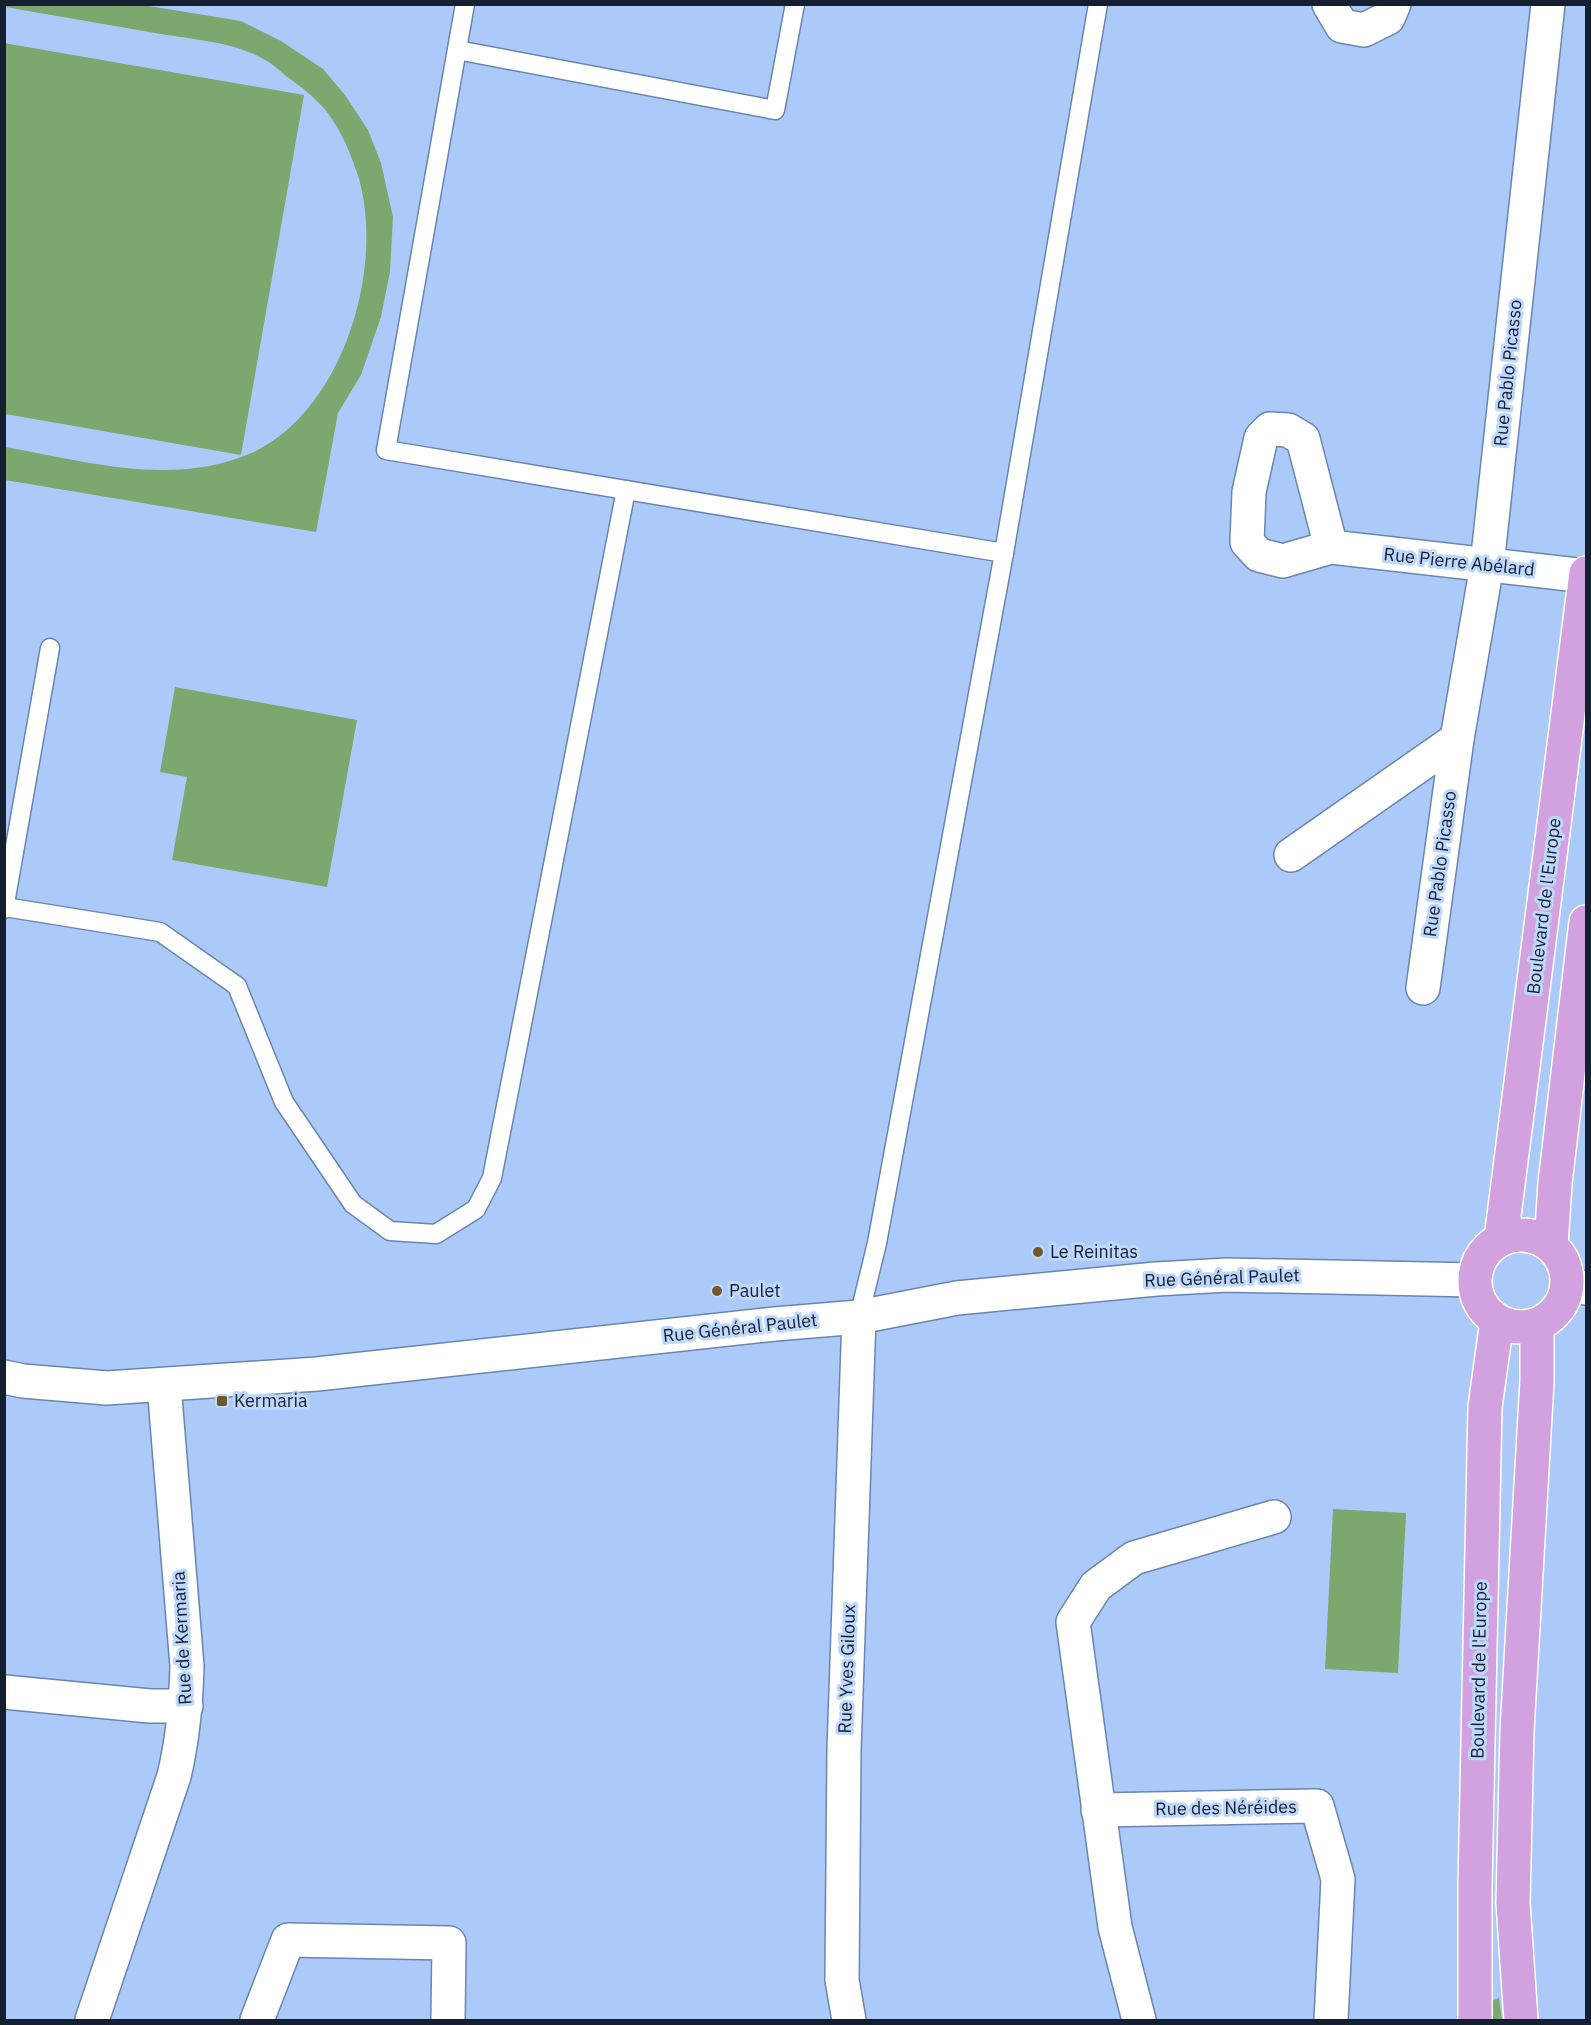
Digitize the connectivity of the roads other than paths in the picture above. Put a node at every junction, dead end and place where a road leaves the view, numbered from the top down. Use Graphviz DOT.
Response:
graph roads {
  1 [pos="465,4"];
  2 [pos="795,4"];
  3 [pos="1098,4"];
  4 [pos="1329,4"];
  5 [pos="1394,4"];
  6 [pos="1548,4"];
  7 [pos="457,50"];
  8 [pos="626,490"];
  9 [pos="1331,547"];
  10 [pos="1004,553"];
  11 [pos="1487,565"];
  12 [pos="1586,575"];
  13 [pos="50,648"];
  14 [pos="1457,739"];
  15 [pos="1291,855"];
  16 [pos="5,908"];
  17 [pos="1587,922"];
  18 [pos="1423,988"];
  19 [pos="1502,1239"];
  20 [pos="1551,1245"];
  21 [pos="1475,1280"];
  22 [pos="1577,1286"];
  23 [pos="859,1317"];
  24 [pos="1497,1321"];
  25 [pos="1537,1325"];
  26 [pos="4,1377"];
  27 [pos="164,1385"];
  28 [pos="1274,1516"];
  29 [pos="4,1692"];
  30 [pos="186,1706"];
  31 [pos="1098,1810"];
  32 [pos="92,2020"];
  33 [pos="257,2020"];
  34 [pos="448,2020"];
  35 [pos="849,2020"];
  36 [pos="1139,2020"];
  37 [pos="1331,2020"];
  38 [pos="1475,2020"];
  39 [pos="1521,2020"];
  1 -- 7 [label="lane"];
  2 -- 7 [label="lane"];
  3 -- 10 [label="lane"];
  4 -- 5 [label="street"];
  6 -- 11 [label="street, Rue Pablo Picasso"];
  7 -- 8 [label="lane"];
  8 -- 10 [label="lane"];
  8 -- 16 [label="lane"];
  9 -- 11 [label="street, Rue Pierre Abélard"];
  10 -- 23 [label="lane"];
  11 -- 12 [label="street, Rue Pierre Abélard"];
  11 -- 14 [label="street, Rue Pablo Picasso"];
  12 -- 19 [label="main road, Boulevard de l'Europe"];
  13 -- 16 [label="lane"];
  14 -- 15 [label="street"];
  14 -- 18 [label="street, Rue Pablo Picasso"];
  17 -- 20 [label="main road"];
  19 -- 20 [label="main road"];
  19 -- 21 [label="main road"];
  20 -- 22 [label="main road"];
  21 -- 23 [label="street, Rue Général Paulet"];
  21 -- 24 [label="main road"];
  22 -- 25 [label="main road"];
  23 -- 27 [label="street, Rue Général Paulet"];
  23 -- 35 [label="street, Rue Yves Giloux"];
  24 -- 25 [label="main road"];
  24 -- 38 [label="main road, Boulevard de l'Europe"];
  25 -- 39 [label="main road"];
  26 -- 27 [label="street, Rue Général Paulet"];
  27 -- 30 [label="street, Rue de Kermaria"];
  28 -- 31 [label="street"];
  29 -- 30 [label="street"];
  30 -- 32 [label="street, Rue de Kermaria"];
  31 -- 36 [label="street"];
  31 -- 37 [label="street, Rue des Néréides"];
  33 -- 34 [label="street"];
}
